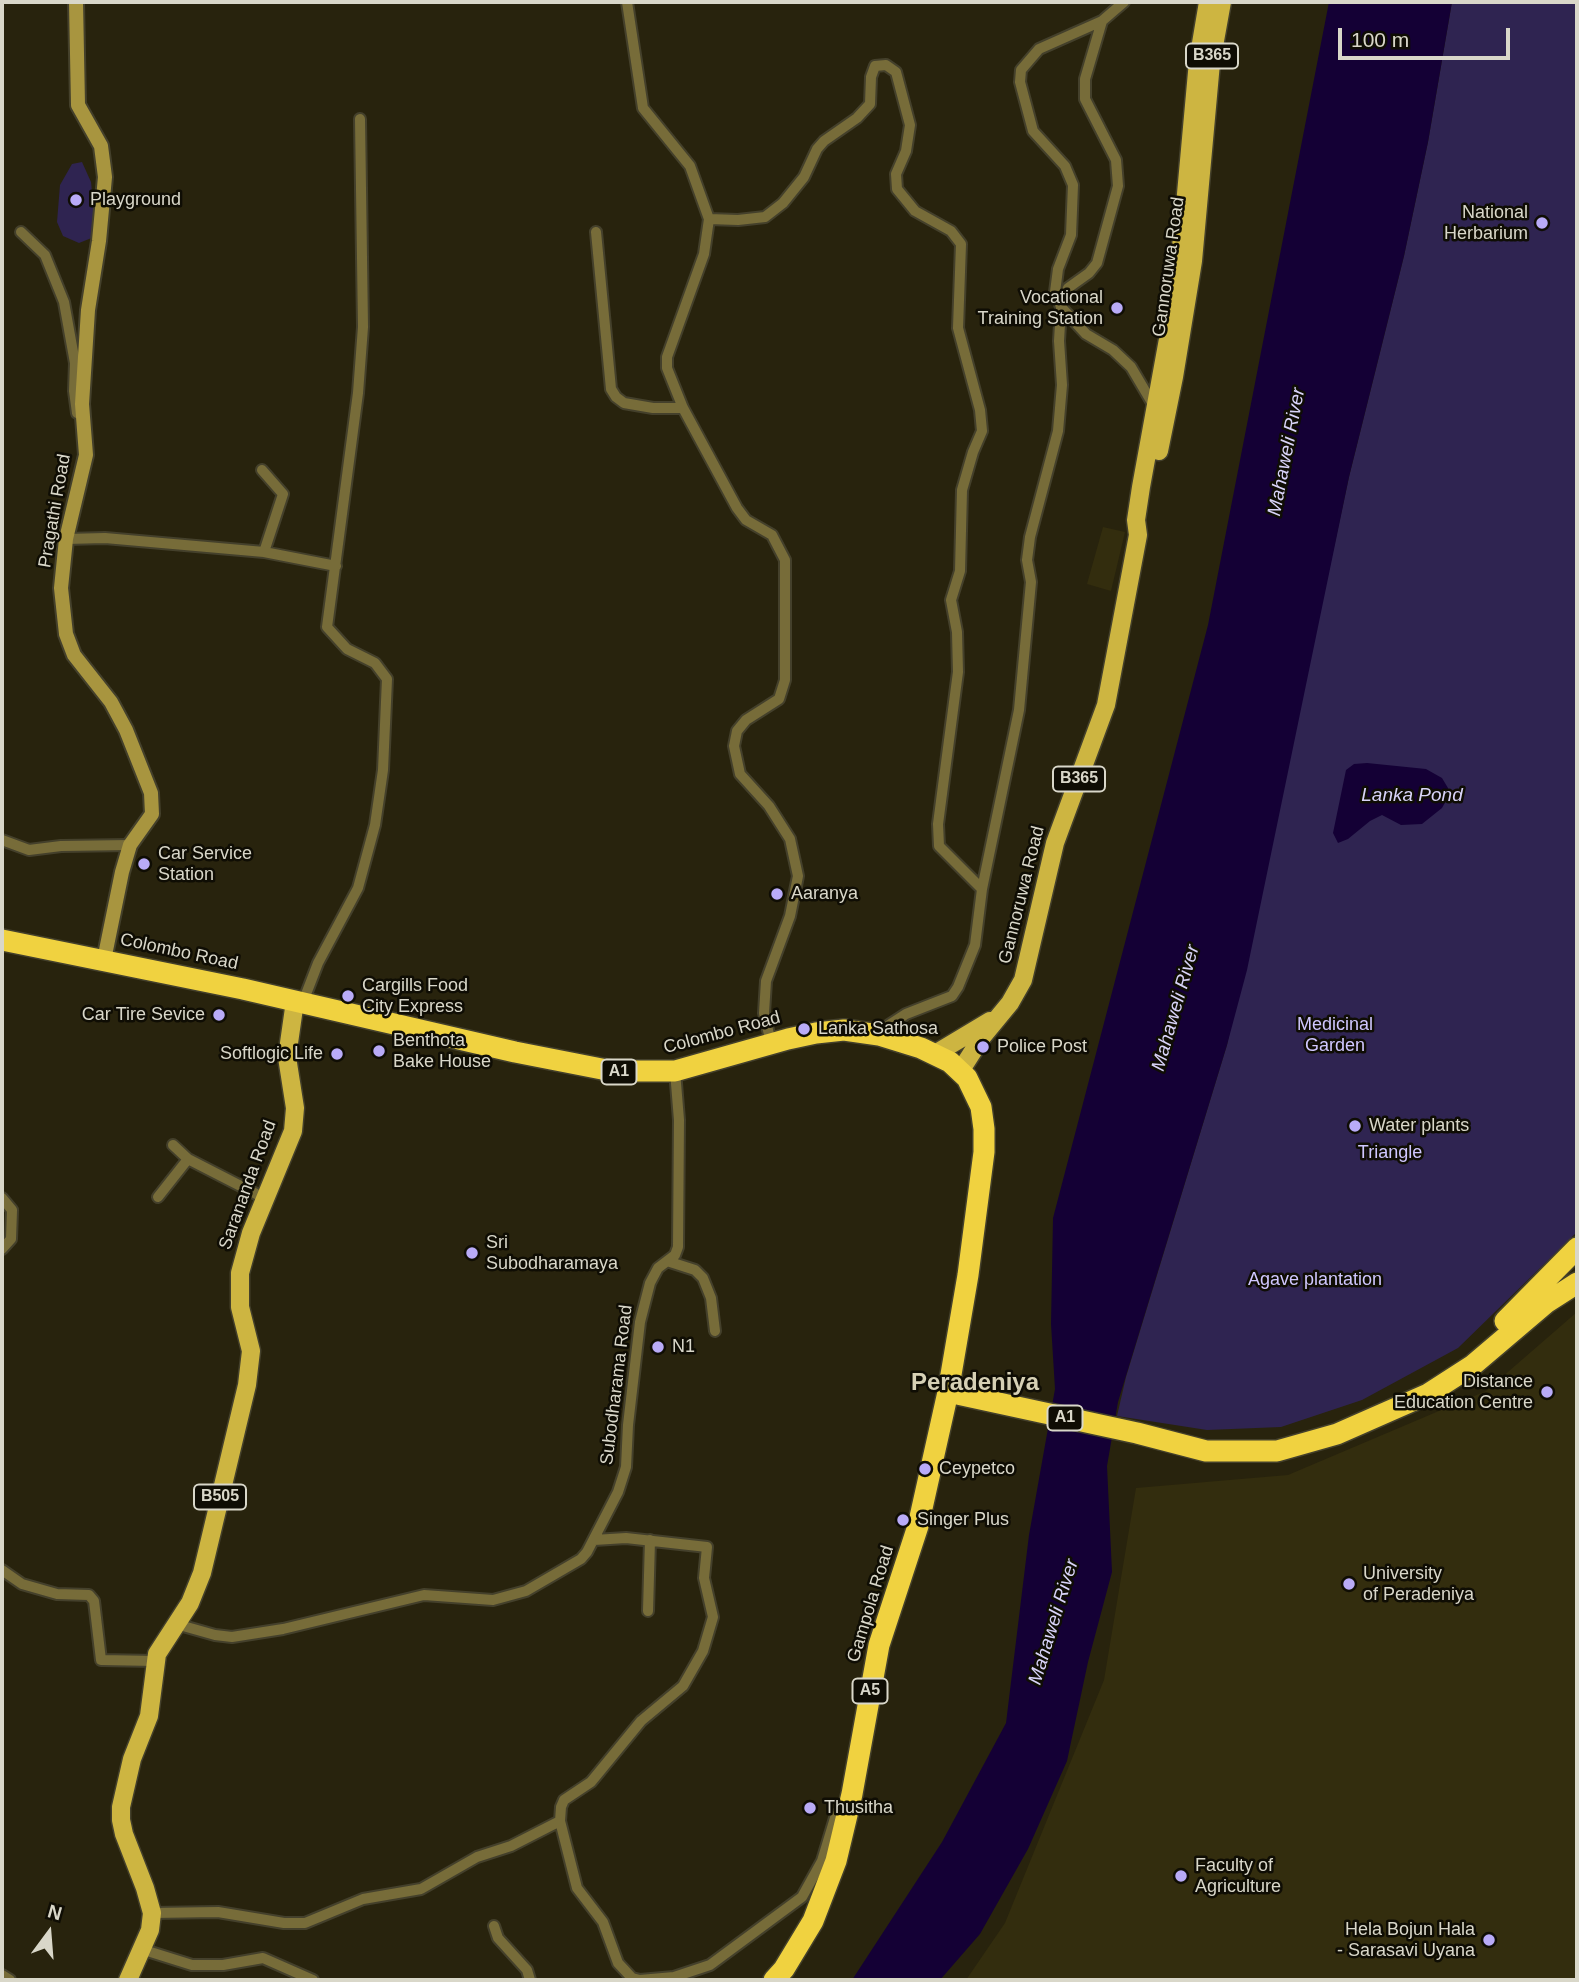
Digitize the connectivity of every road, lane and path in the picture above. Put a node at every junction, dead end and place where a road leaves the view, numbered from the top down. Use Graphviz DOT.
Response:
graph roads {
  1 [pos="76,2"];
  2 [pos="627,2"];
  3 [pos="1124,2"];
  4 [pos="1208,2"];
  5 [pos="1222,2"];
  6 [pos="1102,21"];
  7 [pos="1200,111"];
  8 [pos="360,119"];
  9 [pos="709,219"];
  10 [pos="21,232"];
  11 [pos="596,232"];
  12 [pos="1061,307"];
  13 [pos="683,408"];
  14 [pos="1155,408"];
  15 [pos="84,464"];
  16 [pos="262,470"];
  17 [pos="1138,535"];
  18 [pos="66,539"];
  19 [pos="264,552"];
  20 [pos="336,566"];
  21 [pos="2,840"];
  22 [pos="130,845"];
  23 [pos="982,889"];
  24 [pos="2,940"];
  25 [pos="104,960"];
  26 [pos="299,1001"];
  27 [pos="999,1015"];
  28 [pos="880,1035"];
  29 [pos="771,1044"];
  30 [pos="935,1054"];
  31 [pos="961,1070"];
  32 [pos="675,1071"];
  33 [pos="173,1145"];
  34 [pos="188,1159"];
  35 [pos="158,1197"];
  36 [pos="2,1198"];
  37 [pos="266,1199"];
  38 [pos="1577,1248"];
  39 [pos="2,1249"];
  40 [pos="667,1261"];
  41 [pos="1577,1283"];
  42 [pos="715,1331"];
  43 [pos="948,1392"];
  44 [pos="1137,1433"];
  45 [pos="594,1540"];
  46 [pos="650,1540"];
  47 [pos="2,1570"];
  48 [pos="648,1611"];
  49 [pos="177,1624"];
  50 [pos="156,1661"];
  51 [pos="852,1794"];
  52 [pos="560,1821"];
  53 [pos="152,1913"];
  54 [pos="494,1926"];
  55 [pos="141,1950"];
  56 [pos="2,1975"];
  57 [pos="10,1980"];
  58 [pos="128,1980"];
  59 [pos="313,1980"];
  60 [pos="530,1980"];
  61 [pos="774,1980"];
  1 -- 15 [label="street, Pragathi Road"];
  2 -- 9 [label="street"];
  3 -- 6 [label="street"];
  4 -- 7 [label="main road, Gannoruwa Road / B365"];
  5 -- 7 [label="main road, Gannoruwa Road / B365"];
  6 -- 12 [label="street"];
  6 -- 12 [label="street"];
  7 -- 14 [label="main road, Gannoruwa Road / B365"];
  7 -- 17 [label="main road, Gannoruwa Road / B365"];
  8 -- 20 [label="street"];
  9 -- 13 [label="street"];
  9 -- 23 [label="street"];
  10 -- 15 [label="street"];
  11 -- 13 [label="street"];
  12 -- 14 [label="street"];
  12 -- 23 [label="street"];
  13 -- 29 [label="street"];
  14 -- 17 [label="main road, Gannoruwa Road / B365"];
  15 -- 18 [label="street, Pragathi Road"];
  16 -- 19 [label="street"];
  17 -- 27 [label="main road, Gannoruwa Road / B365"];
  18 -- 19 [label="street"];
  18 -- 22 [label="street, Pragathi Road"];
  19 -- 20 [label="street"];
  20 -- 26 [label="street"];
  21 -- 22 [label="street"];
  22 -- 25 [label="street, Pragathi Road"];
  23 -- 28 [label="street"];
  24 -- 25 [label="highway, Colombo Road / A1"];
  25 -- 26 [label="highway, Colombo Road / A1"];
  26 -- 32 [label="highway, Colombo Road / A1"];
  26 -- 37 [label="main road, Sarananda Road / B505"];
  27 -- 30 [label="main road, Gannoruwa Road / B365"];
  27 -- 31 [label="main road, Gannoruwa Road / B365"];
  28 -- 29 [label="highway, Colombo Road / A1"];
  28 -- 30 [label="highway, Colombo Road / A1"];
  29 -- 32 [label="highway, Colombo Road / A1"];
  30 -- 31 [label="highway, Colombo Road / A1"];
  31 -- 43 [label="highway, Colombo Road / A1"];
  32 -- 40 [label="street, Subodharama Road"];
  33 -- 34 [label="street"];
  34 -- 35 [label="street"];
  34 -- 37 [label="street"];
  36 -- 39 [label="street"];
  37 -- 49 [label="main road, Sarananda Road / B505"];
  38 -- 44 [label="highway, A1"];
  40 -- 42 [label="street"];
  40 -- 45 [label="street, Subodharama Road"];
  41 -- 44 [label="highway, A1"];
  43 -- 44 [label="highway, A1"];
  43 -- 51 [label="highway, Gampola Road / A5"];
  45 -- 46 [label="street"];
  45 -- 49 [label="street, Subodharama Road"];
  46 -- 48 [label="street"];
  46 -- 52 [label="street"];
  47 -- 50 [label="street"];
  49 -- 50 [label="main road, Sarananda Road / B505"];
  50 -- 53 [label="main road, Sarananda Road / B505"];
  51 -- 52 [label="street"];
  51 -- 61 [label="highway, Gampola Road / A5"];
  52 -- 53 [label="street"];
  53 -- 55 [label="main road"];
  54 -- 60 [label="street"];
  55 -- 58 [label="main road"];
  55 -- 59 [label="street"];
  56 -- 57 [label="street"];
}
